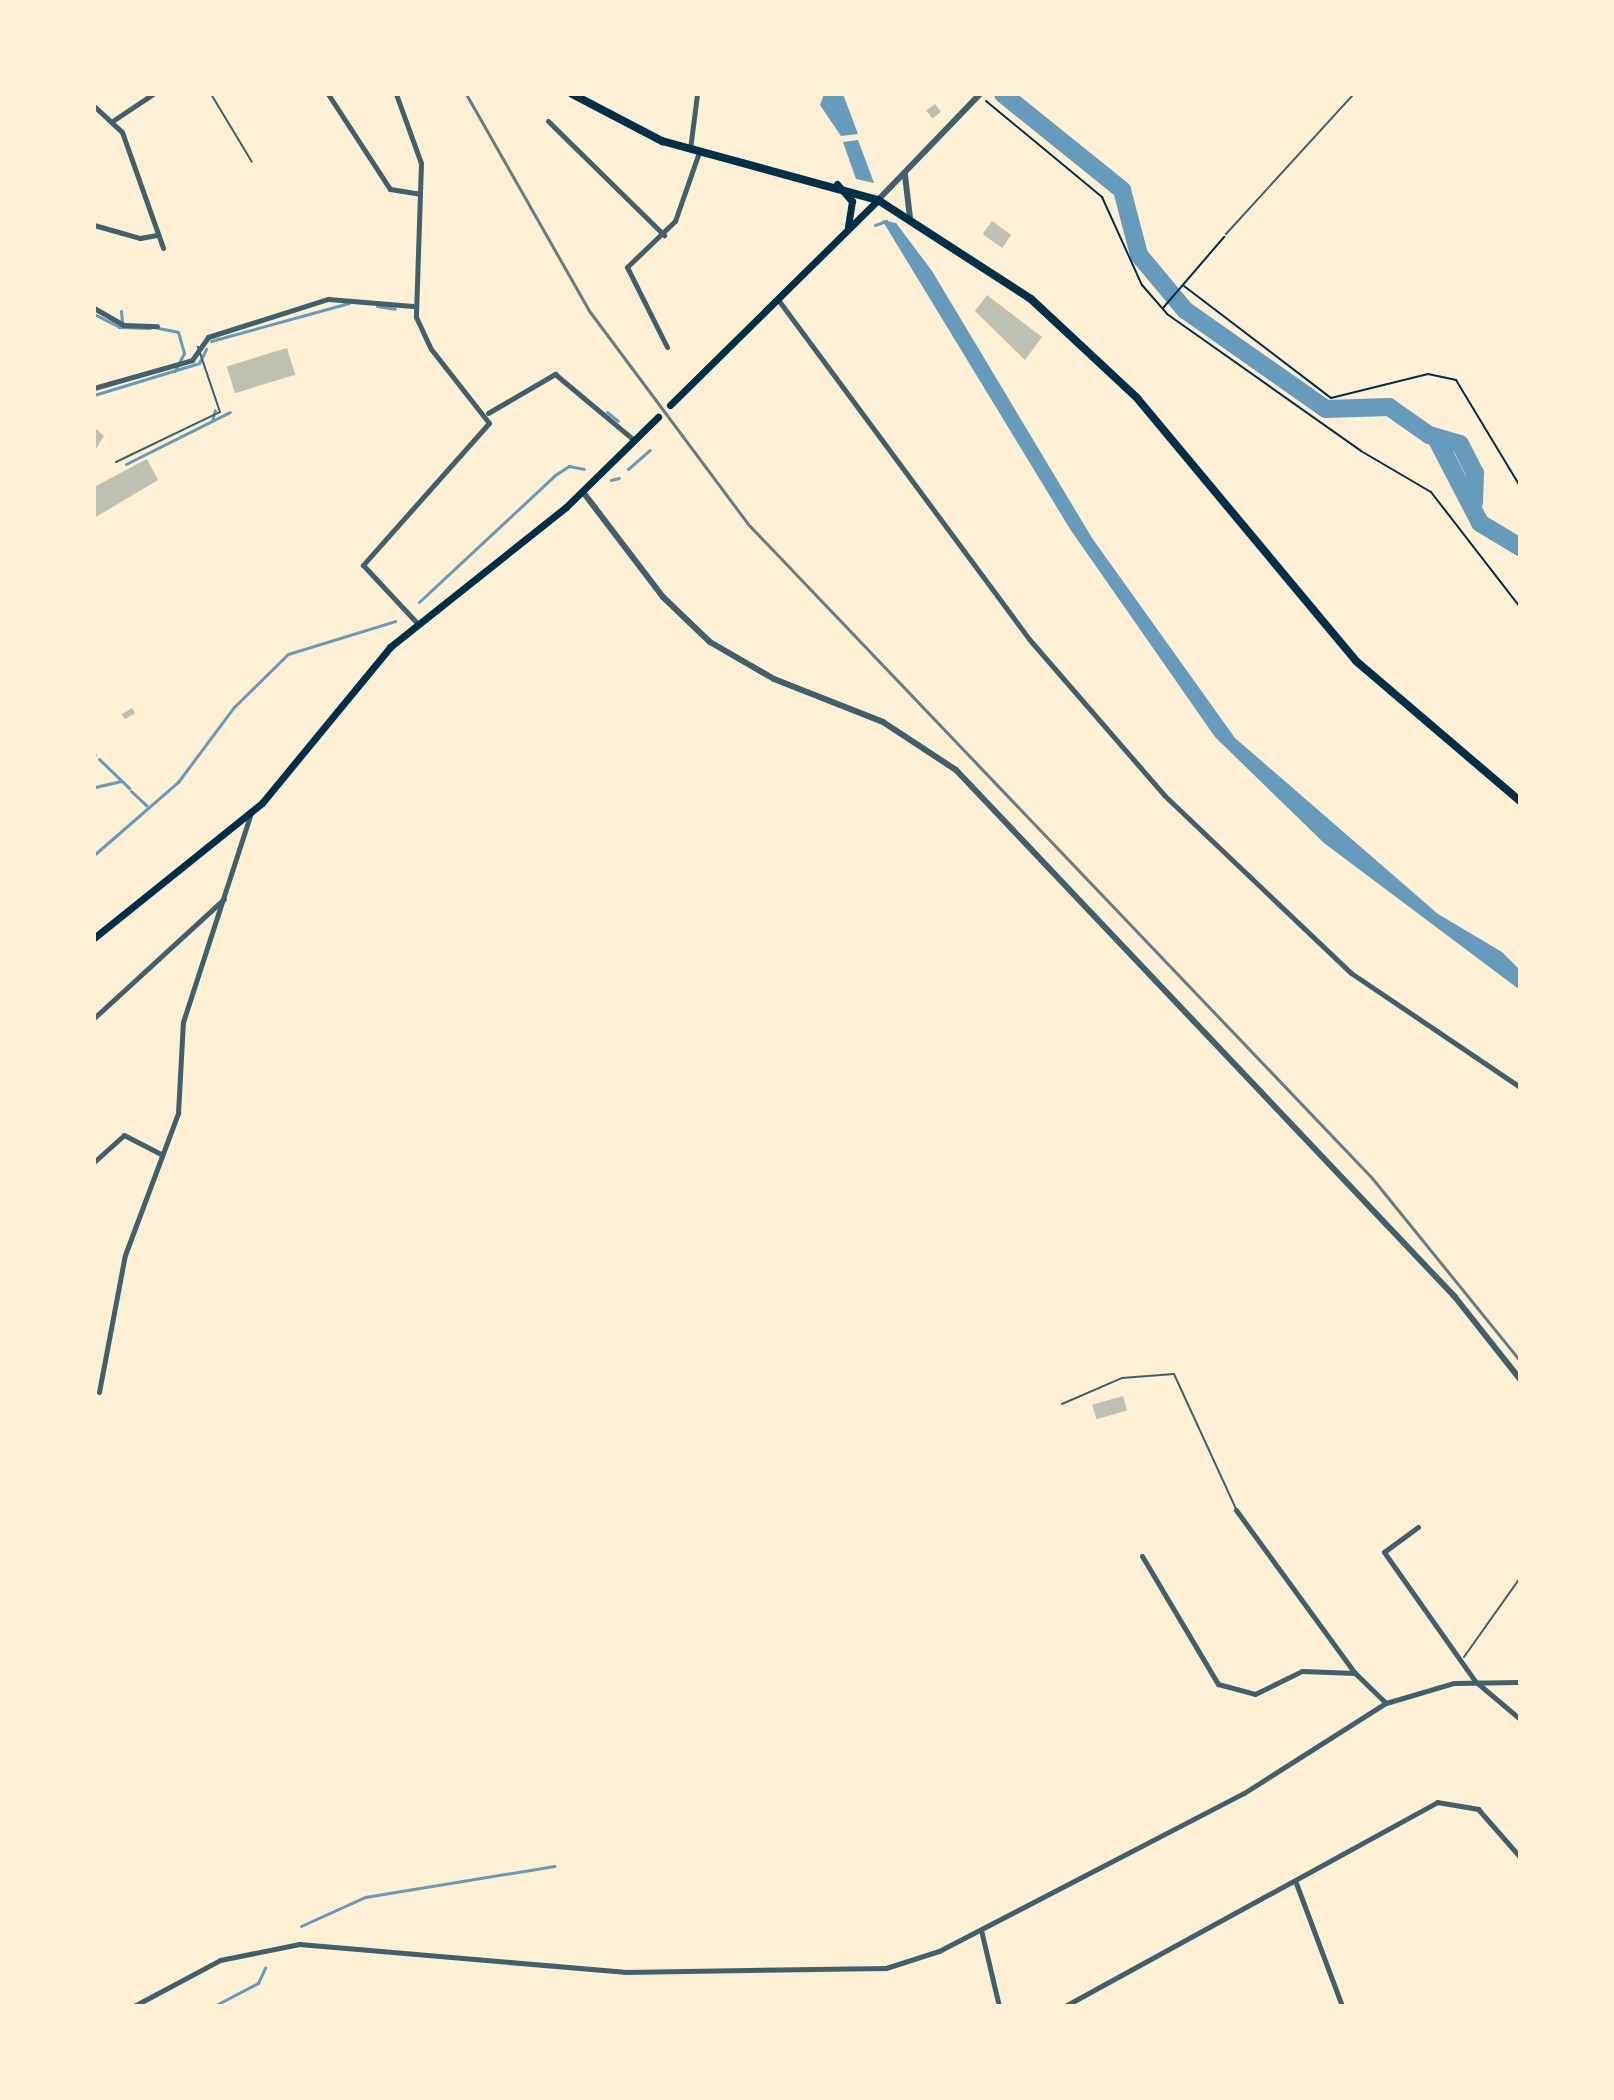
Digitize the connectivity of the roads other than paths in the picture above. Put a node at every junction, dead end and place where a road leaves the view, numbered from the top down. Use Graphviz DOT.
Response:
graph roads {
  1 [pos="153,94"];
  2 [pos="211,94"];
  3 [pos="328,94"];
  4 [pos="396,94"];
  5 [pos="572,94"];
  6 [pos="690,94"];
  7 [pos="697,94"];
  8 [pos="980,94"];
  9 [pos="1354,94"];
  10 [pos="94,106"];
  11 [pos="114,120"];
  12 [pos="548,121"];
  13 [pos="694,151"];
  14 [pos="252,162"];
  15 [pos="905,173"];
  16 [pos="837,184"];
  17 [pos="420,194"];
  18 [pos="881,197"];
  19 [pos="910,218"];
  20 [pos="94,225"];
  21 [pos="847,232"];
  22 [pos="1226,234"];
  23 [pos="157,235"];
  24 [pos="664,235"];
  25 [pos="163,248"];
  26 [pos="779,301"];
  27 [pos="413,306"];
  28 [pos="94,308"];
  29 [pos="157,326"];
  30 [pos="198,347"];
  31 [pos="667,347"];
  32 [pos="94,388"];
  33 [pos="670,405"];
  34 [pos="488,413"];
  35 [pos="658,417"];
  36 [pos="635,441"];
  37 [pos="116,462"];
  38 [pos="583,492"];
  39 [pos="417,623"];
  40 [pos="1520,801"];
  41 [pos="251,812"];
  42 [pos="224,898"];
  43 [pos="94,938"];
  44 [pos="94,1018"];
  45 [pos="1520,1087"];
  46 [pos="161,1154"];
  47 [pos="94,1162"];
  48 [pos="1520,1379"];
  49 [pos="99,1392"];
  50 [pos="1062,1404"];
  51 [pos="1236,1510"];
  52 [pos="1418,1527"];
  53 [pos="1142,1556"];
  54 [pos="1520,1578"];
  55 [pos="1464,1657"];
  56 [pos="1355,1673"];
  57 [pos="1475,1681"];
  58 [pos="1520,1682"];
  59 [pos="1386,1703"];
  60 [pos="1520,1719"];
  61 [pos="1520,1857"];
  62 [pos="1296,1883"];
  63 [pos="981,1930"];
  64 [pos="134,2006"];
  65 [pos="999,2006"];
  66 [pos="1065,2006"];
  67 [pos="1342,2006"];
  1 -- 11 [label="street"];
  2 -- 14 [label="lane"];
  3 -- 17 [label="street"];
  4 -- 17 [label="street"];
  5 -- 13 [label="main road"];
  6 -- 7 [label="street"];
  7 -- 13 [label="street"];
  8 -- 15 [label="street"];
  9 -- 22 [label="lane"];
  10 -- 11 [label="street"];
  11 -- 23 [label="street"];
  12 -- 24 [label="street"];
  13 -- 16 [label="main road"];
  13 -- 24 [label="street"];
  15 -- 18 [label="street"];
  15 -- 19 [label="street"];
  16 -- 18 [label="main road"];
  16 -- 21 [label="main road"];
  17 -- 27 [label="street"];
  18 -- 19 [label="main road"];
  18 -- 21 [label="main road"];
  19 -- 40 [label="main road"];
  20 -- 23 [label="street"];
  21 -- 26 [label="main road"];
  23 -- 25 [label="street"];
  24 -- 31 [label="street"];
  26 -- 33 [label="main road"];
  26 -- 45 [label="street"];
  27 -- 30 [label="street"];
  27 -- 34 [label="street"];
  28 -- 29 [label="street"];
  30 -- 32 [label="street"];
  30 -- 37 [label="lane"];
  34 -- 36 [label="street"];
  34 -- 39 [label="street"];
  35 -- 36 [label="main road"];
  36 -- 38 [label="main road"];
  38 -- 39 [label="main road"];
  38 -- 48 [label="street"];
  39 -- 41 [label="main road"];
  41 -- 42 [label="street"];
  41 -- 43 [label="main road"];
  42 -- 44 [label="street"];
  42 -- 46 [label="street"];
  46 -- 47 [label="street"];
  46 -- 49 [label="street"];
  50 -- 51 [label="lane"];
  51 -- 56 [label="street"];
  52 -- 55 [label="street"];
  53 -- 56 [label="street"];
  54 -- 55 [label="lane"];
  55 -- 57 [label="street"];
  56 -- 59 [label="street"];
  57 -- 58 [label="street"];
  57 -- 59 [label="street"];
  57 -- 60 [label="street"];
  59 -- 63 [label="street"];
  61 -- 62 [label="street"];
  62 -- 66 [label="street"];
  62 -- 67 [label="street"];
  63 -- 64 [label="street"];
  63 -- 65 [label="street"];
}
